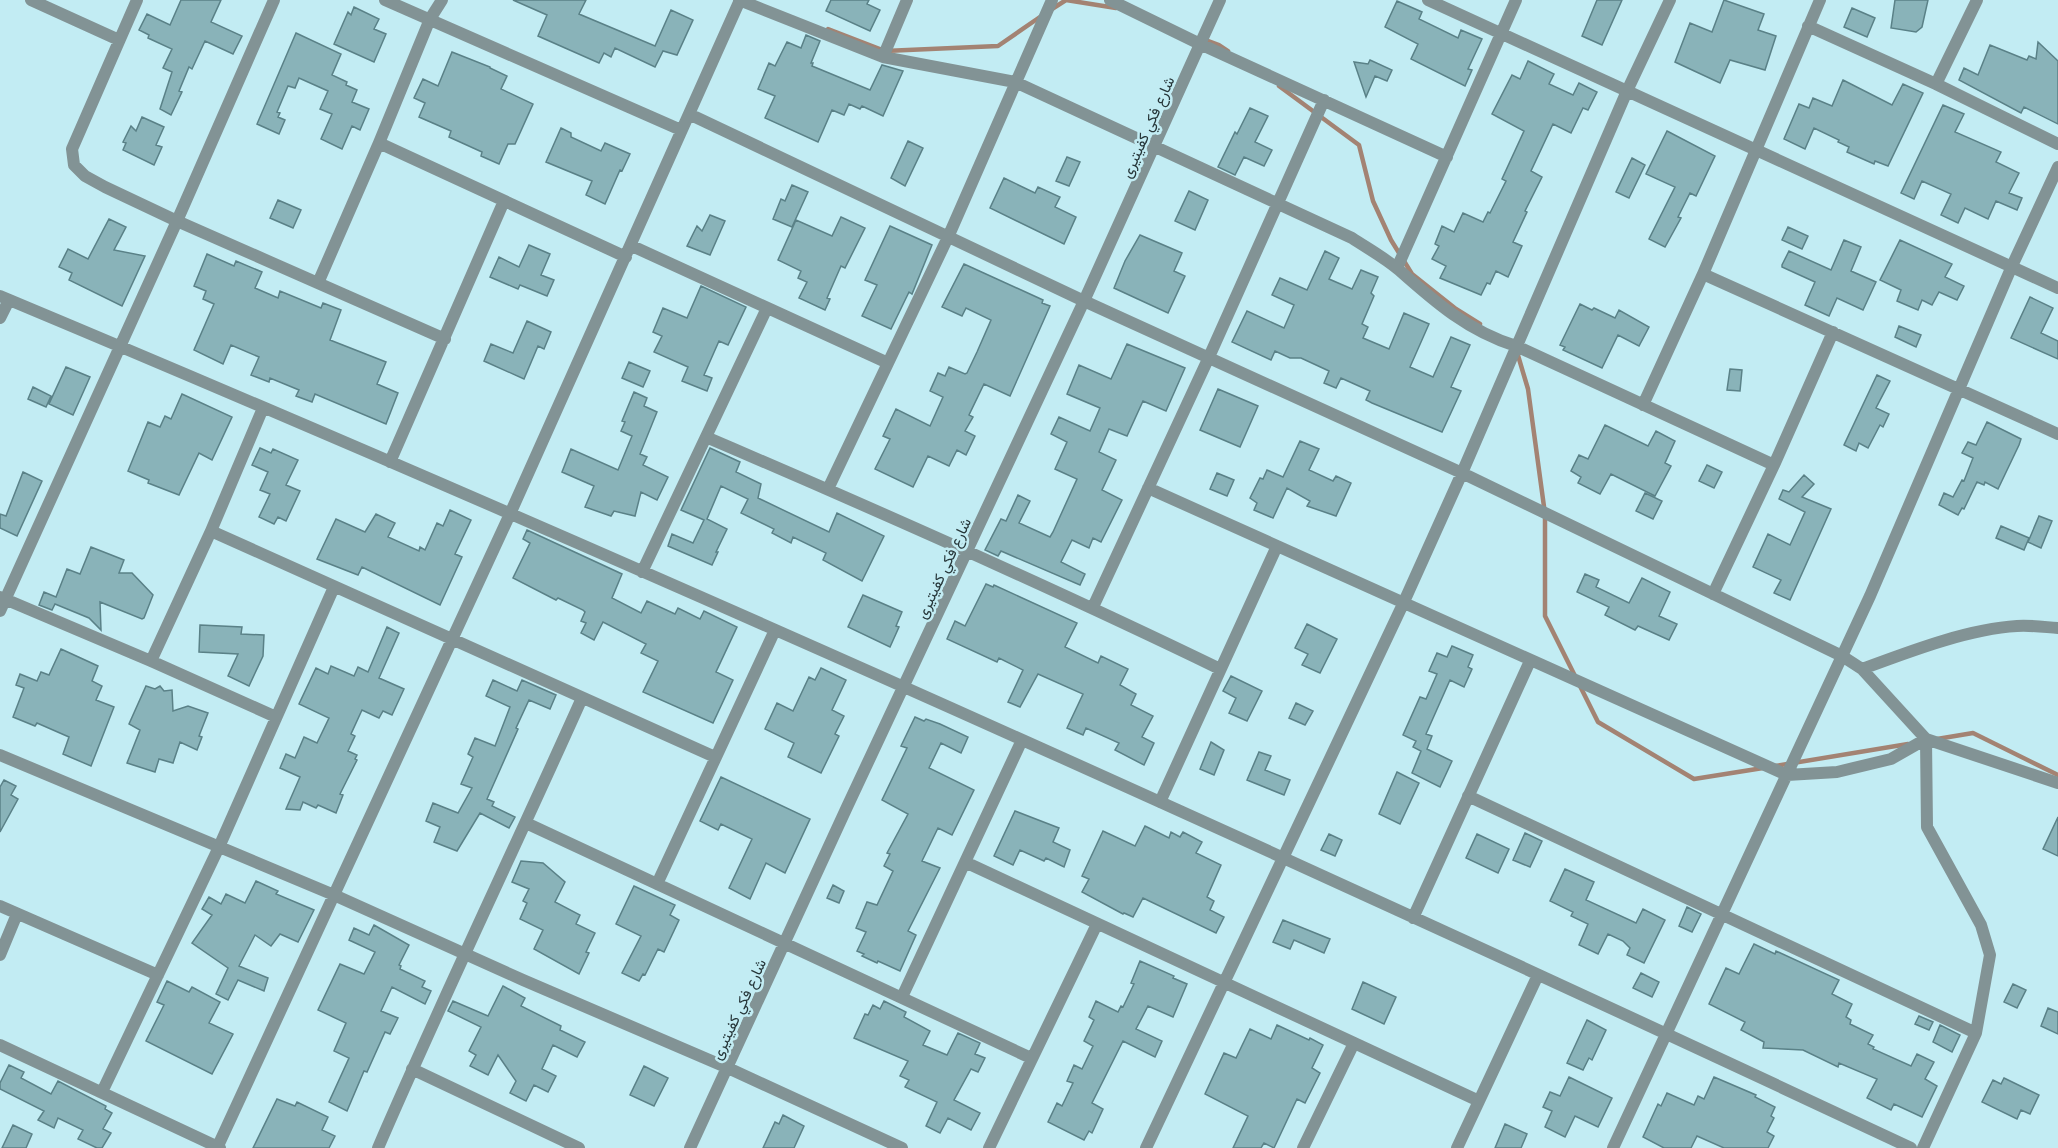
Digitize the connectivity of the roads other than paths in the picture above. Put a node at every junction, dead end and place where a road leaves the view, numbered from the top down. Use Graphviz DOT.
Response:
graph roads {
  1 [pos="31,0"];
  2 [pos="136,0"];
  3 [pos="274,0"];
  4 [pos="385,0"];
  5 [pos="442,0"];
  6 [pos="740,0"];
  7 [pos="907,0"];
  8 [pos="1052,0"];
  9 [pos="1110,0"];
  10 [pos="1220,0"];
  11 [pos="1428,0"];
  12 [pos="1516,0"];
  13 [pos="1670,0"];
  14 [pos="1820,0"];
  15 [pos="1977,0"];
  16 [pos="430,20"];
  17 [pos="1808,26"];
  18 [pos="1501,34"];
  19 [pos="119,40"];
  20 [pos="1200,44"];
  21 [pos="883,57"];
  22 [pos="1015,82"];
  23 [pos="1936,84"];
  24 [pos="1627,91"];
  25 [pos="1324,100"];
  26 [pos="689,114"];
  27 [pos="681,130"];
  28 [pos="379,144"];
  29 [pos="2058,144"];
  30 [pos="1154,148"];
  31 [pos="1755,150"];
  32 [pos="1447,157"];
  33 [pos="2058,167"];
  34 [pos="504,201"];
  35 [pos="1277,205"];
  36 [pos="177,221"];
  37 [pos="949,235"];
  38 [pos="629,252"];
  39 [pos="2012,266"];
  40 [pos="1397,268"];
  41 [pos="1703,274"];
  42 [pos="318,283"];
  43 [pos="2058,288"];
  44 [pos="5,298"];
  45 [pos="1084,301"];
  46 [pos="767,308"];
  47 [pos="0,318"];
  48 [pos="1833,332"];
  49 [pos="445,339"];
  50 [pos="119,346"];
  51 [pos="1516,346"];
  52 [pos="1209,357"];
  53 [pos="888,363"];
  54 [pos="1959,388"];
  55 [pos="1643,405"];
  56 [pos="263,408"];
  57 [pos="2058,434"];
  58 [pos="706,437"];
  59 [pos="390,462"];
  60 [pos="1774,465"];
  61 [pos="1462,473"];
  62 [pos="1148,488"];
  63 [pos="828,489"];
  64 [pos="510,514"];
  65 [pos="212,531"];
  66 [pos="1277,546"];
  67 [pos="967,552"];
  68 [pos="642,572"];
  69 [pos="334,587"];
  70 [pos="1713,594"];
  71 [pos="2,602"];
  72 [pos="1403,604"];
  73 [pos="1093,607"];
  74 [pos="2058,628"];
  75 [pos="775,630"];
  76 [pos="452,639"];
  77 [pos="1842,656"];
  78 [pos="151,661"];
  79 [pos="1530,661"];
  80 [pos="1220,669"];
  81 [pos="1862,669"];
  82 [pos="904,686"];
  83 [pos="582,698"];
  84 [pos="276,717"];
  85 [pos="1926,739"];
  86 [pos="1022,740"];
  87 [pos="0,755"];
  88 [pos="716,758"];
  89 [pos="1787,775"];
  90 [pos="2058,783"];
  91 [pos="1468,796"];
  92 [pos="1160,802"];
  93 [pos="526,824"];
  94 [pos="219,847"];
  95 [pos="1282,858"];
  96 [pos="965,862"];
  97 [pos="657,884"];
  98 [pos="334,895"];
  99 [pos="0,906"];
  100 [pos="1722,913"];
  101 [pos="17,914"];
  102 [pos="1413,918"];
  103 [pos="1097,924"];
  104 [pos="785,943"];
  105 [pos="465,954"];
  106 [pos="0,955"];
  107 [pos="158,975"];
  108 [pos="1539,975"];
  109 [pos="1224,982"];
  110 [pos="902,997"];
  111 [pos="1666,1033"];
  112 [pos="1976,1033"];
  113 [pos="1354,1043"];
  114 [pos="0,1045"];
  115 [pos="1031,1058"];
  116 [pos="728,1068"];
  117 [pos="412,1070"];
  118 [pos="102,1092"];
  119 [pos="1479,1101"];
  120 [pos="557,1144"];
  121 [pos="218,1148"];
  122 [pos="378,1148"];
  123 [pos="579,1148"];
  124 [pos="690,1148"];
  125 [pos="902,1148"];
  126 [pos="989,1148"];
  127 [pos="1146,1148"];
  128 [pos="1303,1148"];
  129 [pos="1457,1148"];
  130 [pos="1613,1148"];
  131 [pos="1911,1148"];
  132 [pos="1923,1148"];
  1 -- 19 [label="street"];
  2 -- 19 [label="street"];
  3 -- 36 [label="street"];
  4 -- 16 [label="street"];
  5 -- 16 [label="street"];
  6 -- 21 [label="street"];
  6 -- 26 [label="street"];
  7 -- 21 [label="street"];
  8 -- 22 [label="street"];
  9 -- 20 [label="street"];
  10 -- 20 [label="street, شارع فكي كفيتيرى"];
  11 -- 18 [label="street"];
  12 -- 18 [label="street"];
  13 -- 24 [label="street"];
  14 -- 17 [label="street"];
  15 -- 23 [label="street"];
  16 -- 27 [label="street"];
  16 -- 28 [label="street"];
  17 -- 23 [label="street"];
  17 -- 31 [label="street"];
  18 -- 24 [label="street"];
  18 -- 32 [label="street"];
  19 -- 36 [label="street"];
  20 -- 25 [label="street"];
  20 -- 30 [label="street, شارع فكي كفيتيرى"];
  21 -- 22 [label="street"];
  22 -- 30 [label="street"];
  22 -- 37 [label="street"];
  23 -- 29 [label="street"];
  24 -- 31 [label="street"];
  24 -- 51 [label="street"];
  25 -- 32 [label="street"];
  25 -- 35 [label="street"];
  26 -- 27 [label="street"];
  26 -- 37 [label="street"];
  27 -- 38 [label="street"];
  28 -- 34 [label="street"];
  28 -- 42 [label="street"];
  30 -- 35 [label="street"];
  30 -- 45 [label="street, شارع فكي كفيتيرى"];
  31 -- 39 [label="street"];
  31 -- 41 [label="street"];
  32 -- 40 [label="street"];
  33 -- 39 [label="street"];
  34 -- 38 [label="street"];
  34 -- 49 [label="street"];
  35 -- 40 [label="street"];
  35 -- 52 [label="street"];
  36 -- 42 [label="street"];
  36 -- 50 [label="street"];
  37 -- 45 [label="street"];
  37 -- 53 [label="street"];
  38 -- 46 [label="street"];
  38 -- 64 [label="street"];
  39 -- 43 [label="street"];
  39 -- 54 [label="street"];
  40 -- 51 [label="street"];
  41 -- 48 [label="street"];
  41 -- 55 [label="street"];
  42 -- 49 [label="street"];
  44 -- 47 [label="street"];
  44 -- 50 [label="street"];
  45 -- 52 [label="street"];
  45 -- 67 [label="street, شارع فكي كفيتيرى"];
  46 -- 53 [label="street"];
  46 -- 58 [label="street"];
  48 -- 54 [label="street"];
  48 -- 60 [label="street"];
  49 -- 59 [label="street"];
  50 -- 56 [label="street"];
  50 -- 71 [label="street"];
  51 -- 55 [label="street"];
  51 -- 61 [label="street"];
  52 -- 61 [label="street"];
  52 -- 62 [label="street"];
  53 -- 63 [label="street"];
  54 -- 57 [label="street"];
  54 -- 77 [label="street"];
  55 -- 60 [label="street"];
  56 -- 59 [label="street"];
  56 -- 65 [label="street"];
  58 -- 63 [label="street"];
  58 -- 68 [label="street"];
  59 -- 64 [label="street"];
  60 -- 70 [label="street"];
  61 -- 70 [label="street"];
  61 -- 72 [label="street"];
  62 -- 66 [label="street"];
  62 -- 73 [label="street"];
  63 -- 67 [label="street"];
  64 -- 68 [label="street"];
  64 -- 76 [label="street"];
  65 -- 69 [label="street"];
  65 -- 78 [label="street"];
  66 -- 72 [label="street"];
  66 -- 80 [label="street"];
  67 -- 73 [label="street"];
  67 -- 82 [label="street, شارع فكي كفيتيرى"];
  68 -- 75 [label="street"];
  69 -- 76 [label="street"];
  69 -- 84 [label="street"];
  70 -- 77 [label="street"];
  71 -- 78 [label="street"];
  72 -- 79 [label="street"];
  72 -- 95 [label="street"];
  73 -- 80 [label="street"];
  74 -- 81 [label="street"];
  75 -- 82 [label="street"];
  75 -- 88 [label="street"];
  76 -- 83 [label="street"];
  76 -- 98 [label="street"];
  77 -- 81 [label="street"];
  77 -- 89 [label="street"];
  78 -- 84 [label="street"];
  79 -- 89 [label="street"];
  79 -- 91 [label="street"];
  80 -- 92 [label="street"];
  81 -- 85 [label="street"];
  82 -- 86 [label="street"];
  82 -- 104 [label="street, شارع فكي كفيتيرى"];
  83 -- 88 [label="street"];
  83 -- 93 [label="street"];
  84 -- 94 [label="street"];
  85 -- 89 [label="street"];
  85 -- 90 [label="street"];
  85 -- 112 [label="street"];
  86 -- 92 [label="street"];
  86 -- 96 [label="street"];
  87 -- 94 [label="street"];
  88 -- 97 [label="street"];
  89 -- 100 [label="street"];
  91 -- 100 [label="street"];
  91 -- 102 [label="street"];
  92 -- 95 [label="street"];
  93 -- 97 [label="street"];
  93 -- 105 [label="street"];
  94 -- 98 [label="street"];
  94 -- 107 [label="street"];
  95 -- 102 [label="street"];
  95 -- 109 [label="street"];
  96 -- 103 [label="street"];
  96 -- 110 [label="street"];
  97 -- 104 [label="street"];
  98 -- 105 [label="street"];
  98 -- 121 [label="street"];
  99 -- 101 [label="street"];
  100 -- 111 [label="street"];
  100 -- 112 [label="street"];
  101 -- 106 [label="street"];
  101 -- 107 [label="street"];
  102 -- 108 [label="street"];
  103 -- 109 [label="street"];
  103 -- 115 [label="street"];
  104 -- 110 [label="street"];
  104 -- 116 [label="street, شارع فكي كفيتيرى"];
  105 -- 116 [label="street"];
  105 -- 117 [label="street"];
  107 -- 118 [label="street"];
  108 -- 111 [label="street"];
  108 -- 119 [label="street"];
  109 -- 113 [label="street"];
  109 -- 127 [label="street"];
  110 -- 115 [label="street"];
  111 -- 130 [label="street"];
  111 -- 131 [label="street"];
  112 -- 132 [label="street"];
  113 -- 119 [label="street"];
  113 -- 128 [label="street"];
  114 -- 118 [label="street"];
  115 -- 126 [label="street"];
  116 -- 124 [label="street, شارع فكي كفيتيرى"];
  116 -- 125 [label="street"];
  117 -- 120 [label="street"];
  117 -- 122 [label="street"];
  118 -- 121 [label="street"];
  119 -- 129 [label="street"];
  120 -- 123 [label="street"];
}
